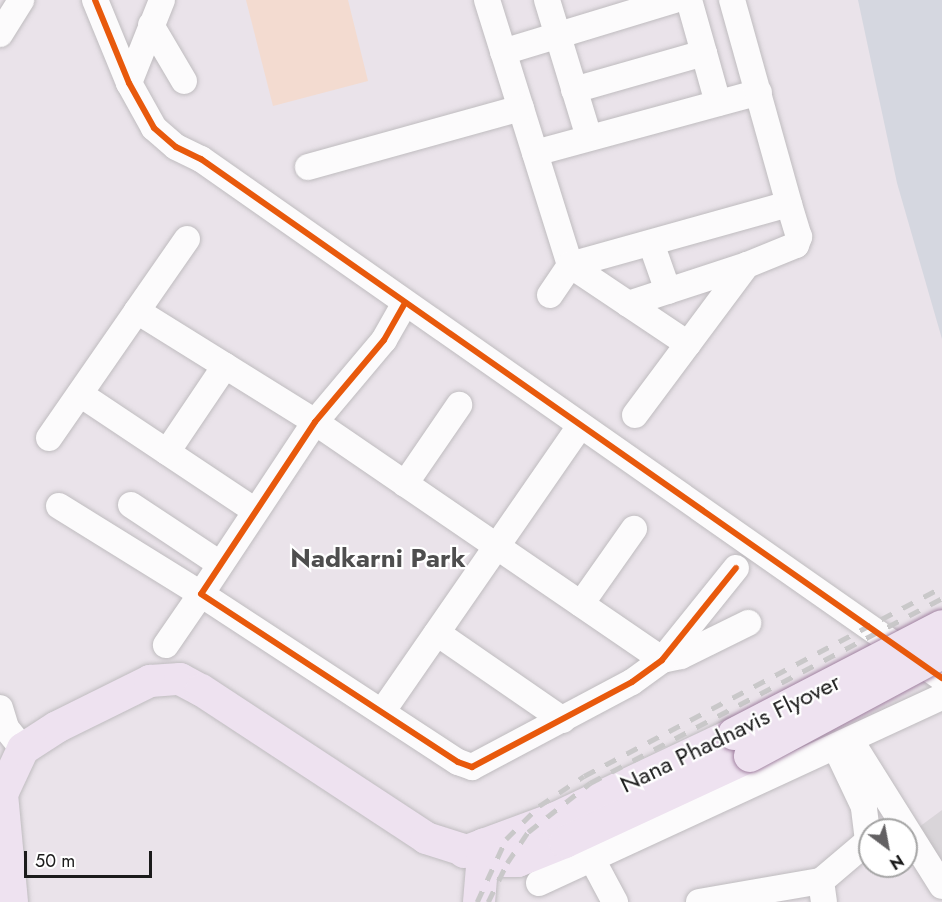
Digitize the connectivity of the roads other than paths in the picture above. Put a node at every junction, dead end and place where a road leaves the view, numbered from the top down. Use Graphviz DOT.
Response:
graph roads {
  1 [pos="21,0"];
  2 [pos="95,0"];
  3 [pos="162,0"];
  4 [pos="487,0"];
  5 [pos="547,0"];
  6 [pos="674,0"];
  7 [pos="689,0"];
  8 [pos="732,0"];
  9 [pos="151,25"];
  10 [pos="0,34"];
  11 [pos="557,36"];
  12 [pos="503,52"];
  13 [pos="704,53"];
  14 [pos="184,81"];
  15 [pos="129,83"];
  16 [pos="574,90"];
  17 [pos="759,92"];
  18 [pos="718,103"];
  19 [pos="521,108"];
  20 [pos="589,137"];
  21 [pos="535,153"];
  22 [pos="308,168"];
  23 [pos="789,204"];
  24 [pos="187,238"];
  25 [pos="651,243"];
  26 [pos="570,265"];
  27 [pos="747,265"];
  28 [pos="668,291"];
  29 [pos="550,295"];
  30 [pos="405,303"];
  31 [pos="628,304"];
  32 [pos="137,311"];
  33 [pos="688,344"];
  34 [pos="225,366"];
  35 [pos="80,394"];
  36 [pos="459,405"];
  37 [pos="635,415"];
  38 [pos="315,422"];
  39 [pos="579,426"];
  40 [pos="49,438"];
  41 [pos="167,452"];
  42 [pos="405,484"];
  43 [pos="130,504"];
  44 [pos="59,506"];
  45 [pos="255,510"];
  46 [pos="634,529"];
  47 [pos="496,547"];
  48 [pos="220,564"];
  49 [pos="736,568"];
  50 [pos="201,594"];
  51 [pos="581,604"];
  52 [pos="748,623"];
  53 [pos="942,626"];
  54 [pos="437,633"];
  55 [pos="166,645"];
  56 [pos="942,653"];
  57 [pos="662,660"];
  58 [pos="942,678"];
  59 [pos="942,697"];
  60 [pos="0,708"];
  61 [pos="382,712"];
  62 [pos="563,720"];
  63 [pos="844,745"];
  64 [pos="23,749"];
  65 [pos="1,794"];
  66 [pos="865,818"];
  67 [pos="561,830"];
  68 [pos="477,851"];
  69 [pos="592,859"];
  70 [pos="858,859"];
  71 [pos="536,877"];
  72 [pos="942,886"];
  73 [pos="822,891"];
  74 [pos="12,902"];
  75 [pos="479,902"];
  76 [pos="615,902"];
  77 [pos="699,902"];
  1 -- 10 [label="street"];
  2 -- 15 [label="street"];
  3 -- 9 [label="street"];
  4 -- 12 [label="street"];
  5 -- 11 [label="street"];
  6 -- 11 [label="street"];
  7 -- 13 [label="street"];
  8 -- 17 [label="street"];
  9 -- 14 [label="street"];
  9 -- 15 [label="street"];
  11 -- 12 [label="street"];
  11 -- 16 [label="street"];
  12 -- 19 [label="street"];
  13 -- 16 [label="street"];
  13 -- 18 [label="street"];
  15 -- 30 [label="street"];
  16 -- 20 [label="street"];
  17 -- 18 [label="street"];
  17 -- 23 [label="street"];
  18 -- 20 [label="street"];
  19 -- 21 [label="street"];
  19 -- 22 [label="street"];
  20 -- 21 [label="street"];
  21 -- 26 [label="street"];
  23 -- 25 [label="street"];
  23 -- 27 [label="street"];
  24 -- 32 [label="street"];
  25 -- 26 [label="street"];
  25 -- 28 [label="street"];
  26 -- 29 [label="street"];
  26 -- 31 [label="street"];
  27 -- 28 [label="street"];
  27 -- 33 [label="street"];
  28 -- 31 [label="street"];
  30 -- 38 [label="street"];
  30 -- 39 [label="street"];
  31 -- 33 [label="street"];
  32 -- 34 [label="street"];
  32 -- 35 [label="street"];
  33 -- 37 [label="street"];
  34 -- 38 [label="street"];
  34 -- 41 [label="street"];
  35 -- 40 [label="street"];
  35 -- 41 [label="street"];
  36 -- 42 [label="street"];
  38 -- 42 [label="street"];
  38 -- 45 [label="street"];
  39 -- 47 [label="street"];
  39 -- 58 [label="street"];
  41 -- 45 [label="street"];
  42 -- 47 [label="street"];
  43 -- 48 [label="street"];
  44 -- 50 [label="street"];
  45 -- 48 [label="street"];
  46 -- 51 [label="street"];
  47 -- 51 [label="street"];
  47 -- 54 [label="street"];
  48 -- 50 [label="street"];
  49 -- 57 [label="street"];
  50 -- 55 [label="street"];
  50 -- 61 [label="street"];
  51 -- 57 [label="street"];
  52 -- 57 [label="street"];
  53 -- 67 [label="main road, Nana Phadnavis Flyover, bridge"];
  54 -- 61 [label="street"];
  54 -- 62 [label="street"];
  56 -- 67 [label="main road, Nana Phadnavis Flyover, bridge"];
  57 -- 62 [label="street"];
  59 -- 63 [label="street"];
  60 -- 64 [label="street"];
  61 -- 62 [label="street"];
  63 -- 66 [label="street"];
  63 -- 69 [label="street"];
  63 -- 72 [label="street"];
  64 -- 65 [label="main road"];
  64 -- 68 [label="main road"];
  65 -- 74 [label="main road"];
  67 -- 71 [label="main road, Nana Phadnavis Flyover"];
  68 -- 71 [label="main road"];
  68 -- 75 [label="main road"];
  69 -- 71 [label="street"];
  69 -- 76 [label="street"];
  70 -- 73 [label="street"];
  73 -- 77 [label="street"];
}
